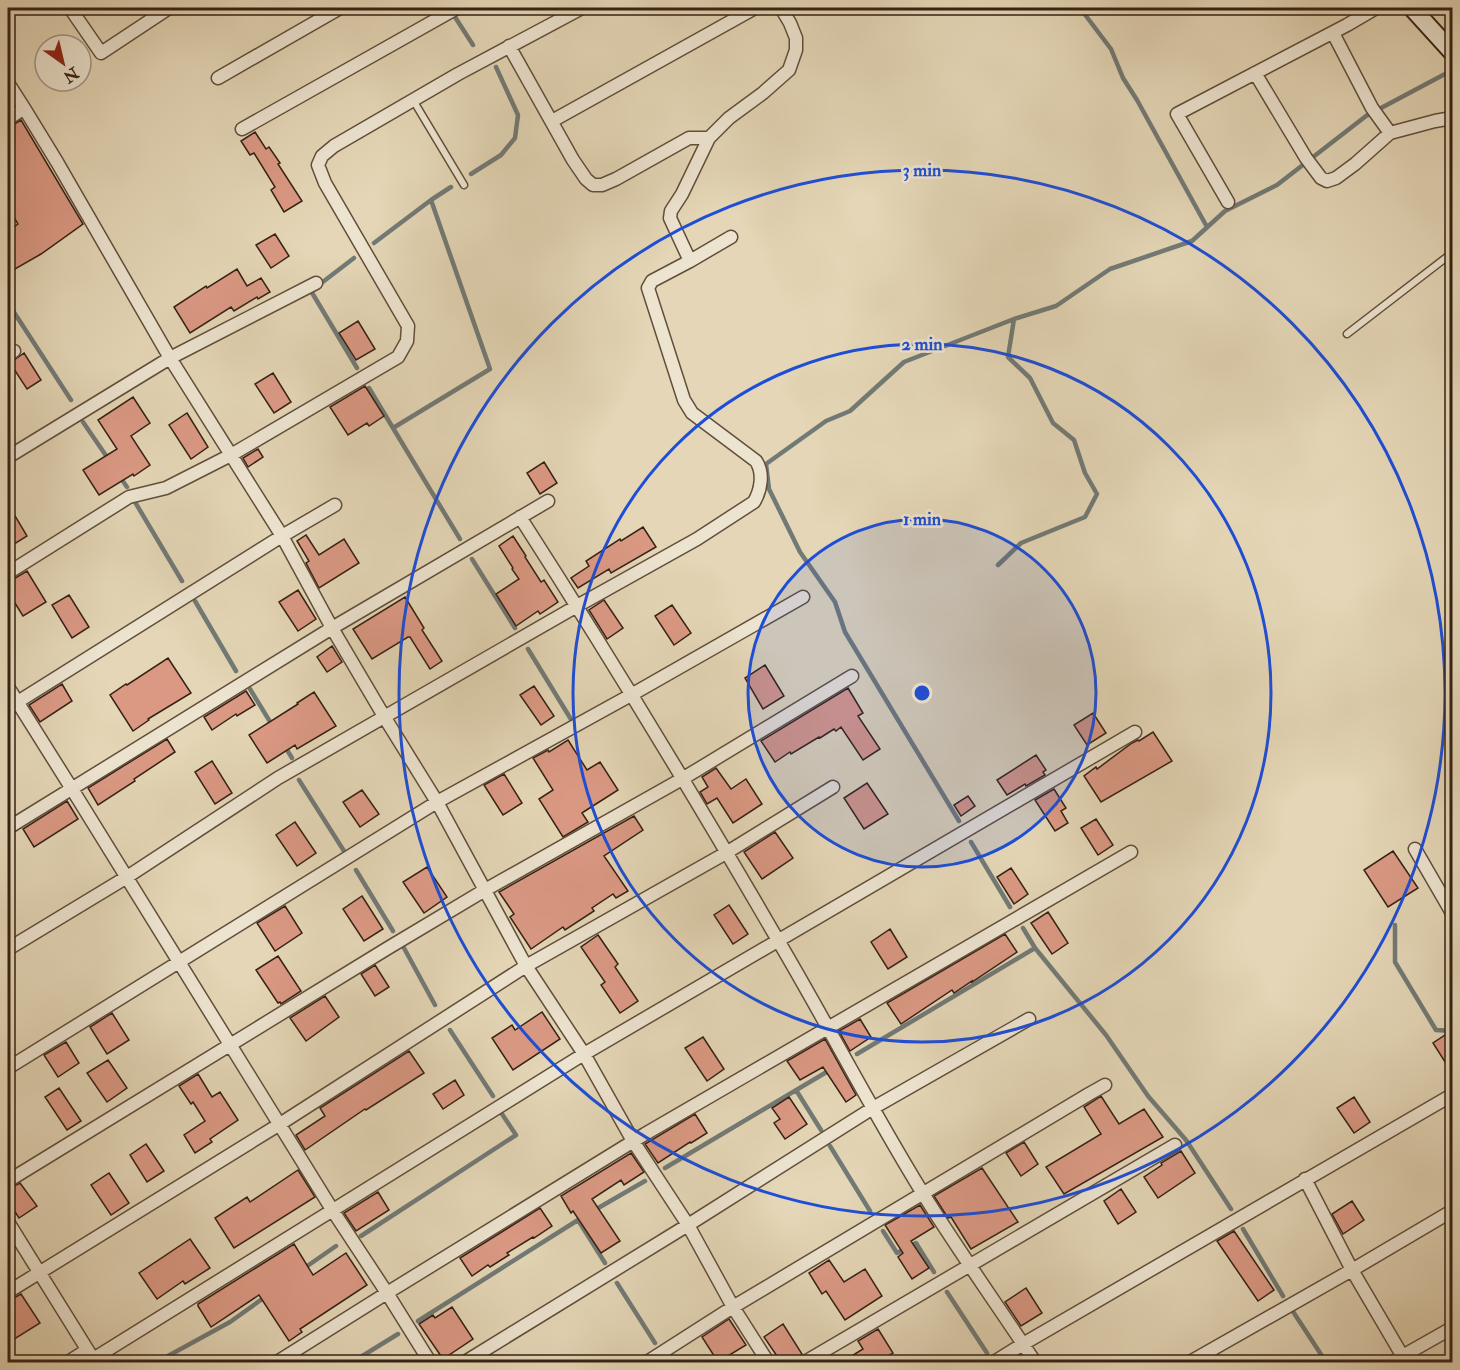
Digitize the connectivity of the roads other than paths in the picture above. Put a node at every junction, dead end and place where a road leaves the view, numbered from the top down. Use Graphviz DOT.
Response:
graph roads {
  1 [pos="70,8"];
  2 [pos="169,8"];
  3 [pos="340,8"];
  4 [pos="457,8"];
  5 [pos="582,8"];
  6 [pos="755,8"];
  7 [pos="781,8"];
  8 [pos="1376,8"];
  9 [pos="1414,8"];
  10 [pos="326,11"];
  11 [pos="1333,33"];
  12 [pos="509,46"];
  13 [pos="1452,52"];
  14 [pos="1255,73"];
  15 [pos="218,78"];
  16 [pos="8,83"];
  17 [pos="414,100"];
  18 [pos="24,108"];
  19 [pos="1452,118"];
  20 [pos="8,119"];
  21 [pos="552,121"];
  22 [pos="242,129"];
  23 [pos="1390,134"];
  24 [pos="709,138"];
  25 [pos="464,185"];
  26 [pos="1228,202"];
  27 [pos="731,237"];
  28 [pos="1452,253"];
  29 [pos="690,261"];
  30 [pos="316,283"];
  31 [pos="1347,334"];
  32 [pos="170,358"];
  33 [pos="231,455"];
  34 [pos="8,457"];
  35 [pos="548,501"];
  36 [pos="334,505"];
  37 [pos="520,518"];
  38 [pos="282,536"];
  39 [pos="8,573"];
  40 [pos="803,597"];
  41 [pos="577,606"];
  42 [pos="332,628"];
  43 [pos="852,676"];
  44 [pos="8,687"];
  45 [pos="631,695"];
  46 [pos="12,705"];
  47 [pos="385,718"];
  48 [pos="1135,732"];
  49 [pos="682,779"];
  50 [pos="833,787"];
  51 [pos="72,789"];
  52 [pos="437,802"];
  53 [pos="8,828"];
  54 [pos="1415,849"];
  55 [pos="726,852"];
  56 [pos="1131,852"];
  57 [pos="127,877"];
  58 [pos="485,890"];
  59 [pos="1452,913"];
  60 [pos="778,940"];
  61 [pos="8,949"];
  62 [pos="179,961"];
  63 [pos="526,966"];
  64 [pos="1029,1019"];
  65 [pos="828,1026"];
  66 [pos="230,1045"];
  67 [pos="584,1054"];
  68 [pos="8,1068"];
  69 [pos="1105,1085"];
  70 [pos="1452,1095"];
  71 [pos="873,1108"];
  72 [pos="280,1124"];
  73 [pos="633,1141"];
  74 [pos="1175,1144"];
  75 [pos="1305,1179"];
  76 [pos="8,1181"];
  77 [pos="923,1193"];
  78 [pos="333,1211"];
  79 [pos="1452,1211"];
  80 [pos="8,1222"];
  81 [pos="688,1225"];
  82 [pos="971,1265"];
  83 [pos="1352,1270"];
  84 [pos="39,1272"];
  85 [pos="8,1292"];
  86 [pos="387,1293"];
  87 [pos="733,1307"];
  88 [pos="1452,1328"];
  89 [pos="1023,1344"];
  90 [pos="92,1357"];
  91 [pos="1400,1361"];
  92 [pos="68,1362"];
  93 [pos="277,1362"];
  94 [pos="430,1362"];
  95 [pos="465,1362"];
  96 [pos="647,1362"];
  97 [pos="768,1362"];
  98 [pos="805,1362"];
  99 [pos="994,1362"];
  100 [pos="1035,1362"];
  101 [pos="1190,1362"];
  1 -- 2 [label="street"];
  3 -- 10 [label="street"];
  4 -- 22 [label="street"];
  5 -- 12 [label="street"];
  6 -- 21 [label="street"];
  7 -- 24 [label="street"];
  8 -- 11 [label="street"];
  9 -- 13 [label="main road"];
  10 -- 15 [label="street"];
  11 -- 14 [label="street"];
  11 -- 23 [label="street"];
  12 -- 17 [label="street"];
  12 -- 21 [label="street"];
  14 -- 23 [label="street"];
  14 -- 26 [label="street"];
  16 -- 18 [label="street"];
  17 -- 25 [label="lane"];
  17 -- 33 [label="street"];
  18 -- 20 [label="street"];
  18 -- 32 [label="street"];
  19 -- 23 [label="street"];
  21 -- 24 [label="street"];
  24 -- 29 [label="street"];
  27 -- 29 [label="street"];
  28 -- 31 [label="lane"];
  29 -- 41 [label="street"];
  30 -- 32 [label="street"];
  32 -- 33 [label="street"];
  32 -- 34 [label="street"];
  33 -- 38 [label="street"];
  33 -- 39 [label="street"];
  35 -- 37 [label="street"];
  36 -- 38 [label="street"];
  37 -- 41 [label="street"];
  37 -- 42 [label="street"];
  38 -- 42 [label="street"];
  38 -- 46 [label="street"];
  40 -- 45 [label="street"];
  41 -- 45 [label="street"];
  41 -- 47 [label="street"];
  42 -- 47 [label="street"];
  42 -- 51 [label="street"];
  43 -- 49 [label="street"];
  44 -- 46 [label="street"];
  45 -- 49 [label="street"];
  45 -- 52 [label="street"];
  46 -- 51 [label="street"];
  47 -- 52 [label="street"];
  47 -- 57 [label="street"];
  48 -- 60 [label="street"];
  49 -- 55 [label="street"];
  49 -- 58 [label="street"];
  50 -- 55 [label="street"];
  51 -- 53 [label="street"];
  51 -- 57 [label="street"];
  52 -- 58 [label="street"];
  52 -- 62 [label="street"];
  54 -- 59 [label="street"];
  55 -- 60 [label="street"];
  55 -- 63 [label="street"];
  56 -- 65 [label="street"];
  57 -- 61 [label="street"];
  57 -- 62 [label="street"];
  58 -- 63 [label="street"];
  58 -- 66 [label="street"];
  60 -- 65 [label="street"];
  60 -- 67 [label="street"];
  62 -- 66 [label="street"];
  62 -- 68 [label="street"];
  63 -- 67 [label="street"];
  63 -- 72 [label="street"];
  64 -- 71 [label="street"];
  65 -- 71 [label="street"];
  65 -- 73 [label="street"];
  66 -- 72 [label="street"];
  66 -- 76 [label="street"];
  67 -- 73 [label="street"];
  67 -- 78 [label="street"];
  69 -- 77 [label="street"];
  70 -- 75 [label="street"];
  71 -- 77 [label="street"];
  71 -- 81 [label="street"];
  72 -- 78 [label="street"];
  72 -- 84 [label="street"];
  73 -- 81 [label="street"];
  73 -- 86 [label="street"];
  74 -- 82 [label="street"];
  75 -- 83 [label="street"];
  75 -- 89 [label="street"];
  77 -- 82 [label="street"];
  77 -- 87 [label="street"];
  78 -- 86 [label="street"];
  78 -- 90 [label="street"];
  79 -- 83 [label="street"];
  80 -- 84 [label="street"];
  81 -- 87 [label="street"];
  81 -- 95 [label="street"];
  82 -- 89 [label="street"];
  82 -- 98 [label="street"];
  83 -- 91 [label="street"];
  83 -- 101 [label="street"];
  84 -- 85 [label="street"];
  84 -- 90 [label="street"];
  86 -- 93 [label="street"];
  86 -- 94 [label="street"];
  87 -- 96 [label="street"];
  87 -- 97 [label="street"];
  88 -- 91 [label="street"];
  89 -- 99 [label="street"];
  89 -- 100 [label="street"];
  90 -- 92 [label="street"];
}
